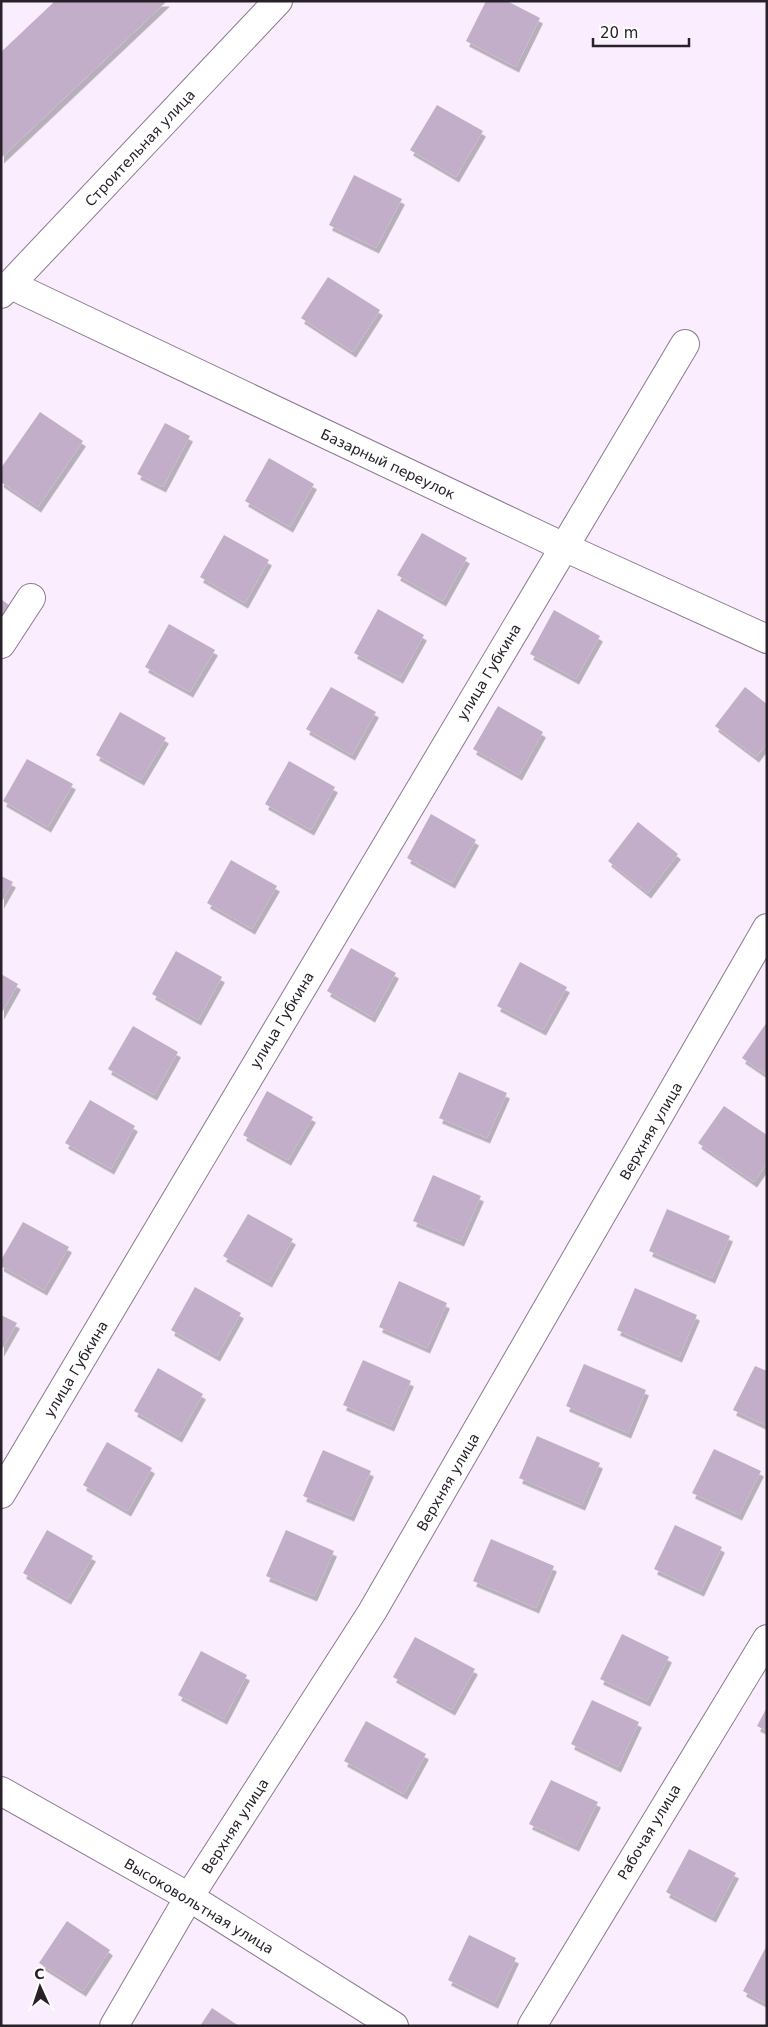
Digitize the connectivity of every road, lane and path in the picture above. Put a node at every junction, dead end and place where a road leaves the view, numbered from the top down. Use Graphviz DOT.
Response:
graph roads {
  1 [pos="278,1"];
  2 [pos="6,290"];
  3 [pos="685,344"];
  4 [pos="564,547"];
  5 [pos="31,598"];
  6 [pos="767,640"];
  7 [pos="1,644"];
  8 [pos="767,928"];
  9 [pos="1,1494"];
  10 [pos="767,1639"];
  11 [pos="1,1791"];
  12 [pos="189,1897"];
  13 [pos="114,2026"];
  14 [pos="394,2026"];
  15 [pos="532,2026"];
  1 -- 2 [label="street, Строительная улица"];
  2 -- 4 [label="street, Базарный переулок"];
  3 -- 4 [label="street, улица Губкина"];
  4 -- 6 [label="street, Базарный переулок"];
  4 -- 9 [label="street, улица Губкина"];
  5 -- 7 [label="street"];
  8 -- 12 [label="street, Верхняя улица"];
  10 -- 15 [label="street, Рабочая улица"];
  11 -- 12 [label="street, Высоковольтная улица"];
  12 -- 13 [label="street, Верхняя улица"];
  12 -- 14 [label="street, Высоковольтная улица"];
}
